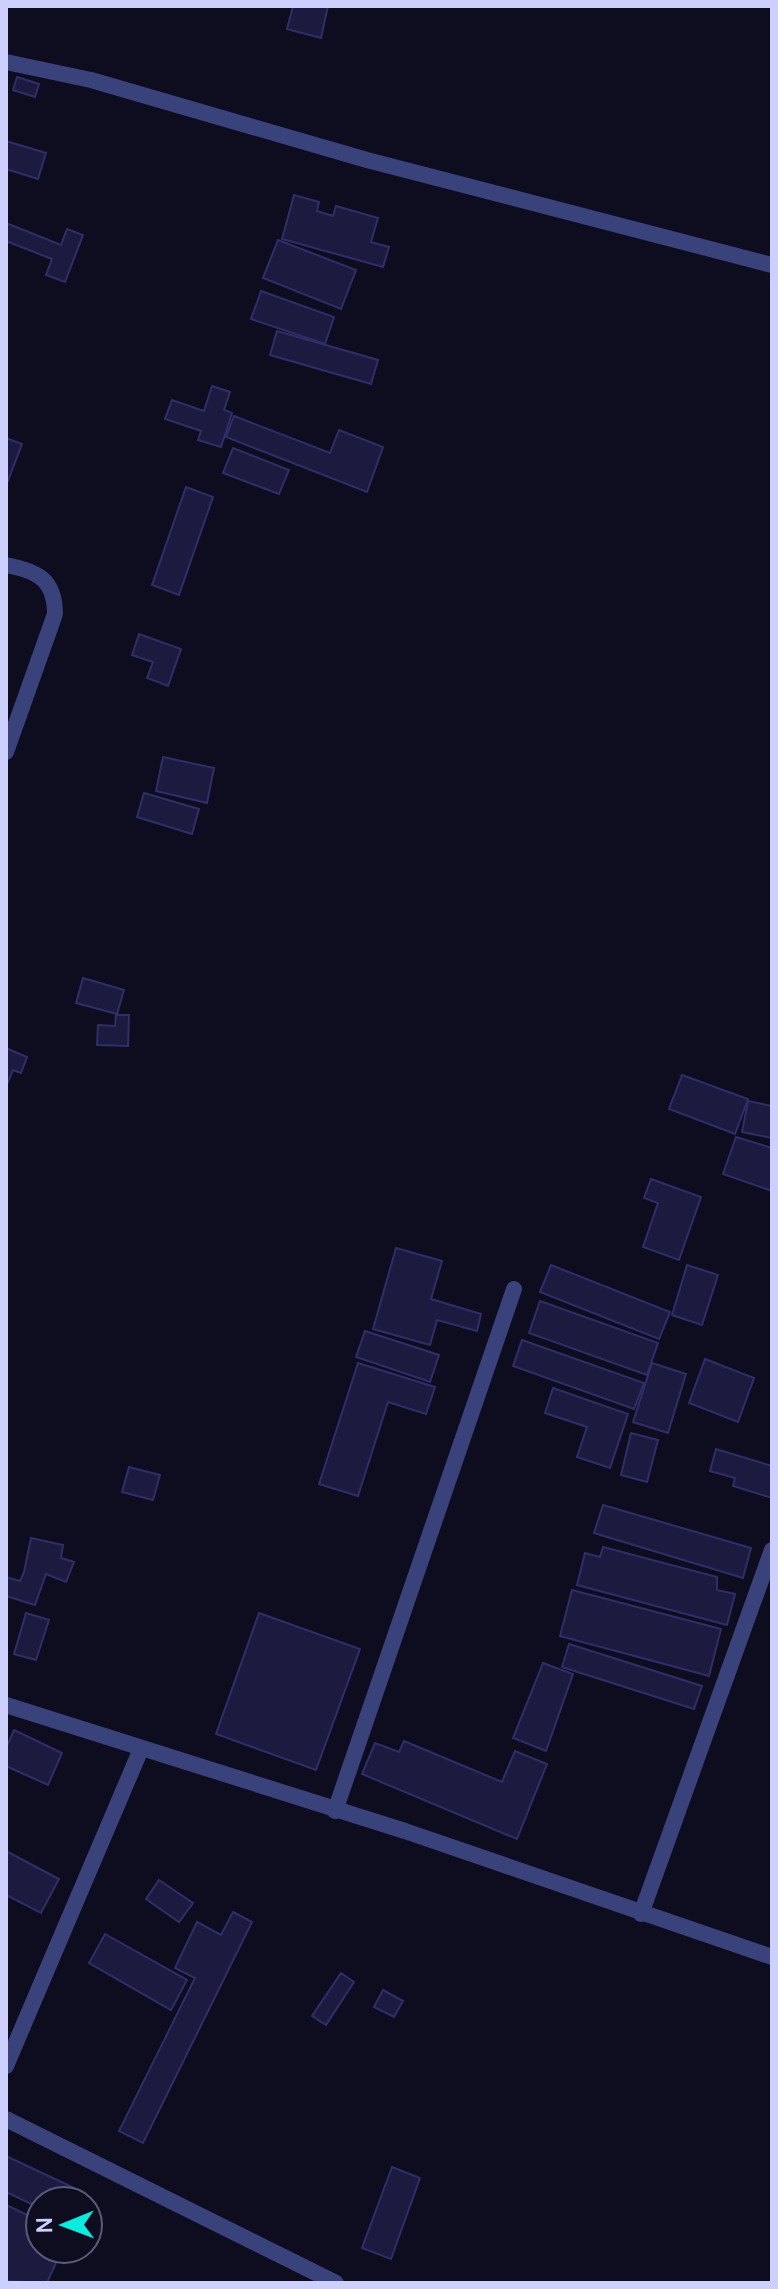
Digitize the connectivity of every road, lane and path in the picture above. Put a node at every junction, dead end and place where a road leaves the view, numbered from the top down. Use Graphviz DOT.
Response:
graph roads {
  1 [pos="6,62"];
  2 [pos="772,265"];
  3 [pos="6,565"];
  4 [pos="6,752"];
  5 [pos="514,1289"];
  6 [pos="772,1550"];
  7 [pos="6,1705"];
  8 [pos="141,1749"];
  9 [pos="335,1811"];
  10 [pos="641,1914"];
  11 [pos="772,1957"];
  12 [pos="6,2066"];
  13 [pos="6,2119"];
  14 [pos="336,2283"];
  1 -- 2 [label="street"];
  3 -- 4 [label="street"];
  5 -- 9 [label="street"];
  6 -- 10 [label="street"];
  7 -- 8 [label="street"];
  8 -- 9 [label="street"];
  8 -- 12 [label="street"];
  9 -- 10 [label="street"];
  10 -- 11 [label="street"];
  13 -- 14 [label="street"];
}
